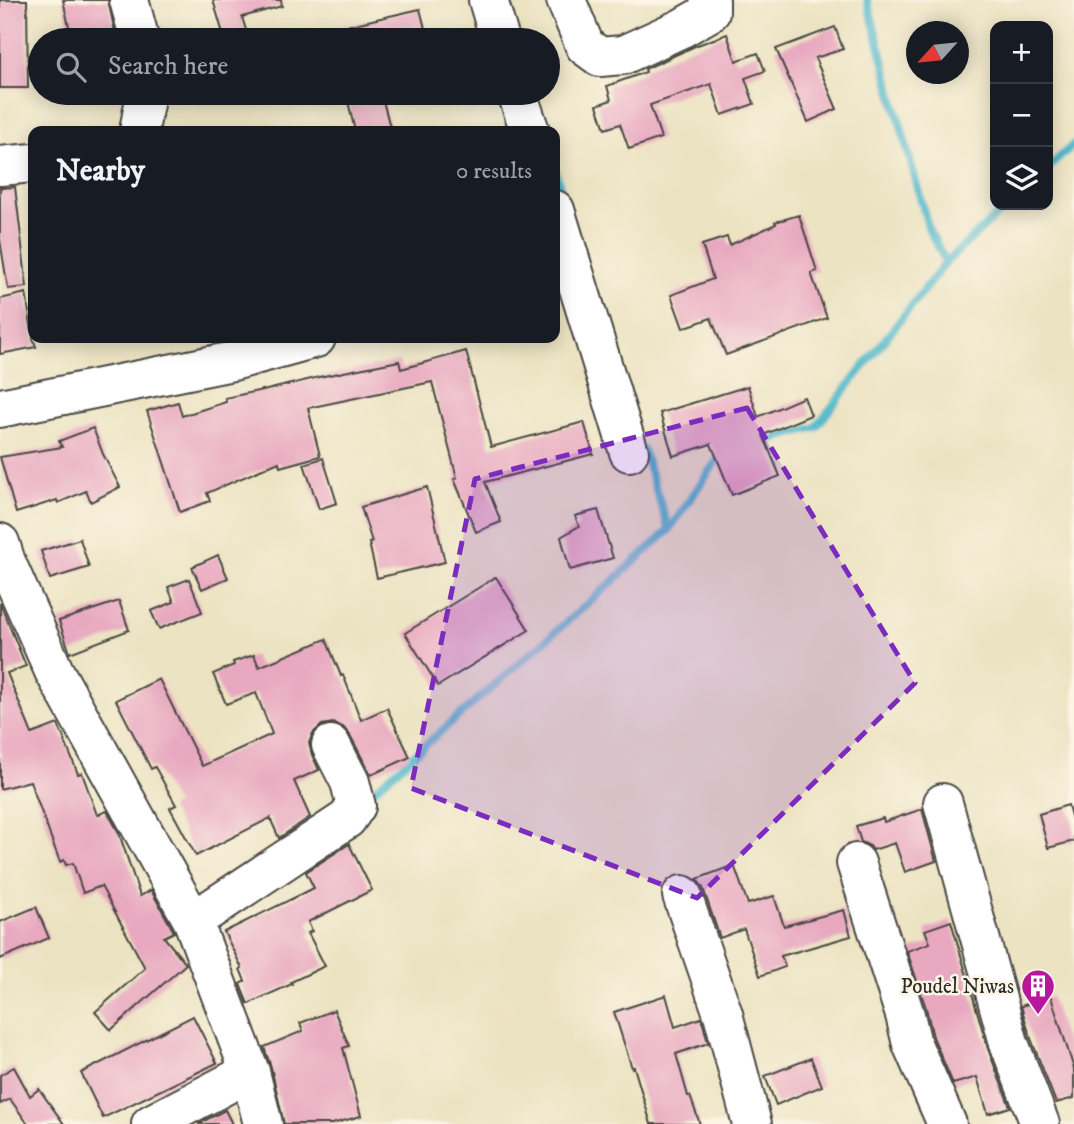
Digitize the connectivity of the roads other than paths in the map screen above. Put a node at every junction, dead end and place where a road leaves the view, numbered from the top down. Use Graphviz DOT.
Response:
graph roads {
  1 [pos="129,0"];
  2 [pos="488,0"];
  3 [pos="566,0"];
  4 [pos="710,0"];
  5 [pos="137,28"];
  6 [pos="496,28"];
  7 [pos="144,105"];
  8 [pos="521,105"];
  9 [pos="140,126"];
  10 [pos="528,126"];
  11 [pos="28,163"];
  12 [pos="0,166"];
  13 [pos="560,242"];
  14 [pos="563,262"];
  15 [pos="298,343"];
  16 [pos="0,408"];
  17 [pos="629,453"];
  18 [pos="0,543"];
  19 [pos="331,745"];
  20 [pos="943,803"];
  21 [pos="856,863"];
  22 [pos="682,895"];
  23 [pos="193,922"];
  24 [pos="250,1072"];
  25 [pos="151,1124"];
  26 [pos="263,1124"];
  27 [pos="752,1124"];
  28 [pos="947,1124"];
  29 [pos="1040,1124"];
  1 -- 5 [label="street"];
  2 -- 6 [label="street"];
  3 -- 4 [label="street"];
  7 -- 9 [label="street"];
  8 -- 10 [label="street"];
  11 -- 12 [label="street"];
  13 -- 14 [label="street"];
  14 -- 17 [label="street"];
  15 -- 16 [label="street"];
  18 -- 23 [label="street"];
  19 -- 23 [label="street"];
  20 -- 29 [label="street"];
  21 -- 28 [label="street"];
  22 -- 27 [label="street"];
  23 -- 24 [label="street"];
  24 -- 25 [label="street"];
  24 -- 26 [label="street"];
}
